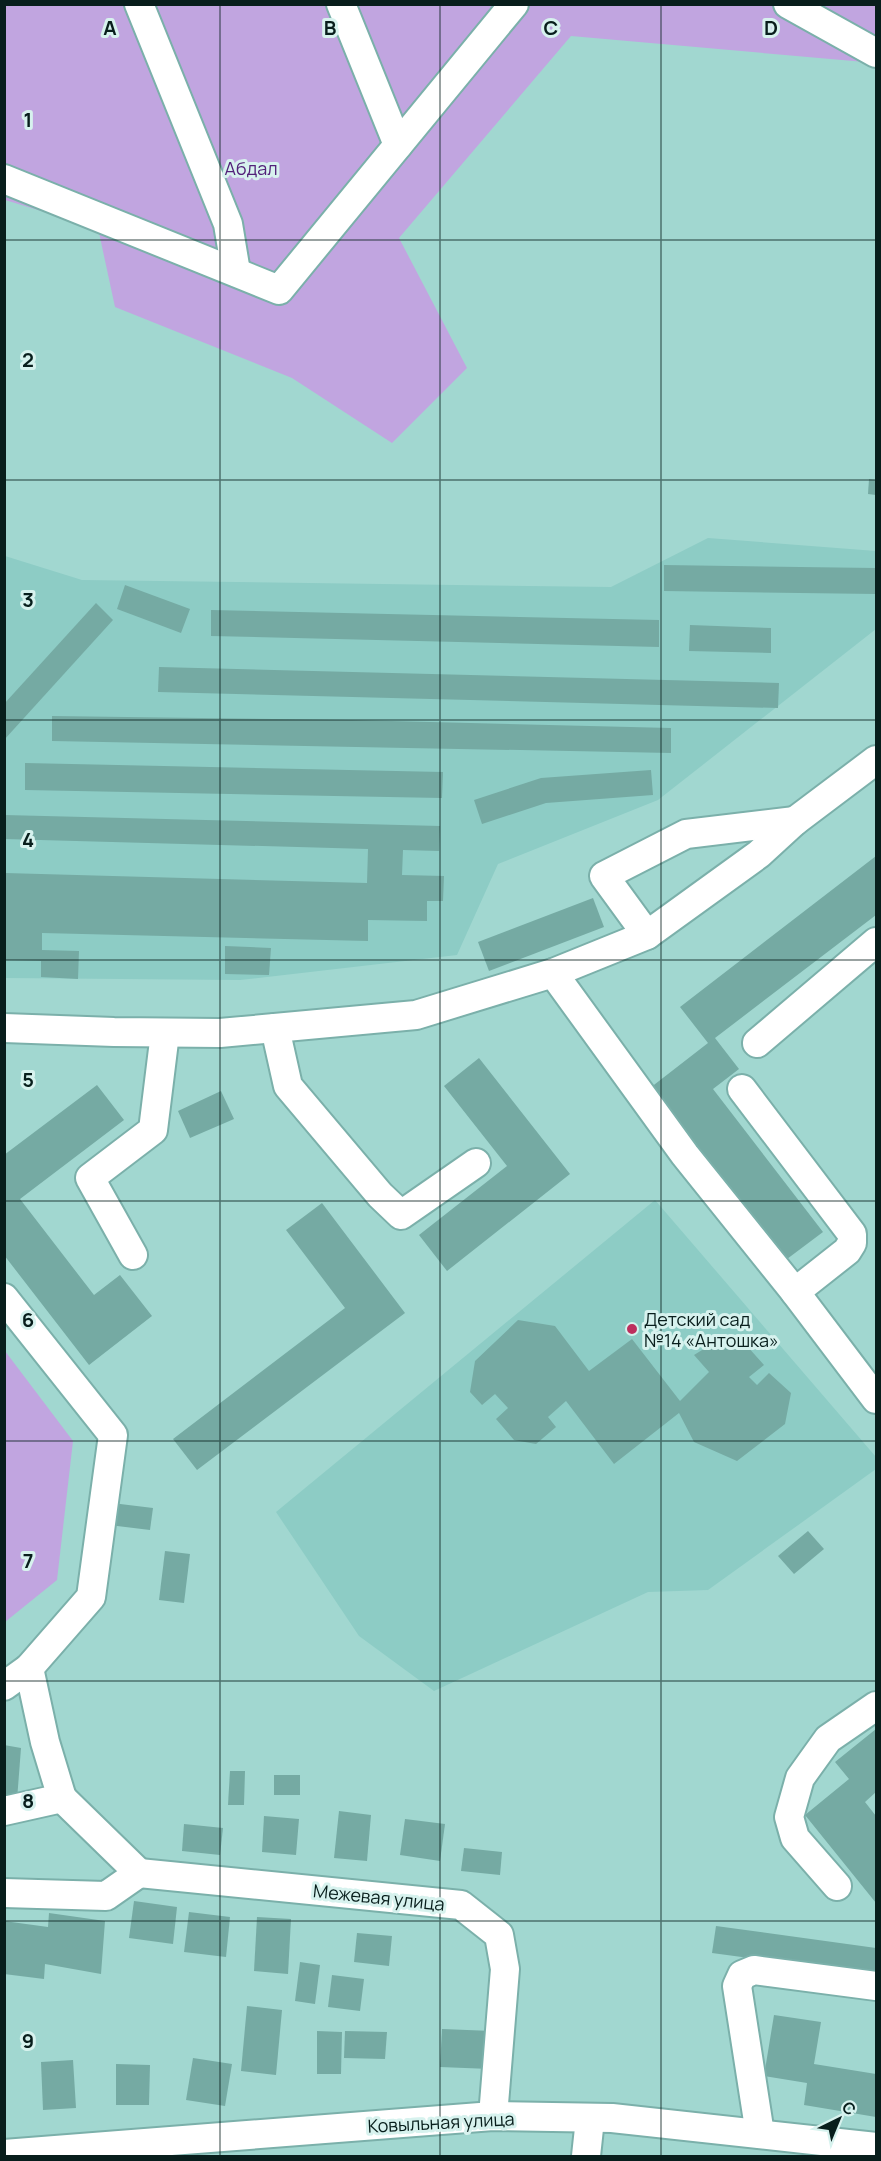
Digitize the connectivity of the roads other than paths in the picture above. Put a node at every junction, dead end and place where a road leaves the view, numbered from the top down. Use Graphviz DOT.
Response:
graph roads {
  1 [pos="139,4"];
  2 [pos="341,4"];
  3 [pos="514,4"];
  4 [pos="788,4"];
  5 [pos="876,53"];
  6 [pos="398,145"];
  7 [pos="4,179"];
  8 [pos="236,272"];
  9 [pos="876,760"];
  10 [pos="795,821"];
  11 [pos="647,935"];
  12 [pos="876,942"];
  13 [pos="553,973"];
  14 [pos="4,1028"];
  15 [pos="275,1028"];
  16 [pos="165,1033"];
  17 [pos="757,1043"];
  18 [pos="742,1089"];
  19 [pos="476,1163"];
  20 [pos="133,1255"];
  21 [pos="795,1292"];
  22 [pos="4,1298"];
  23 [pos="876,1399"];
  24 [pos="29,1668"];
  25 [pos="4,1686"];
  26 [pos="876,1706"];
  27 [pos="62,1798"];
  28 [pos="4,1811"];
  29 [pos="139,1873"];
  30 [pos="837,1886"];
  31 [pos="4,1893"];
  32 [pos="876,1986"];
  33 [pos="493,2116"];
  34 [pos="590,2119"];
  35 [pos="759,2134"];
  36 [pos="876,2147"];
  37 [pos="4,2154"];
  38 [pos="586,2157"];
  1 -- 8 [label="street"];
  2 -- 6 [label="street"];
  3 -- 6 [label="street"];
  4 -- 5 [label="street"];
  6 -- 8 [label="street"];
  7 -- 8 [label="street"];
  9 -- 10 [label="street"];
  10 -- 11 [label="street"];
  10 -- 11 [label="street"];
  11 -- 13 [label="street"];
  12 -- 17 [label="street"];
  13 -- 15 [label="street"];
  13 -- 21 [label="street"];
  14 -- 16 [label="street"];
  15 -- 16 [label="street"];
  15 -- 19 [label="street"];
  16 -- 20 [label="street"];
  18 -- 21 [label="street"];
  21 -- 23 [label="street"];
  22 -- 24 [label="street"];
  24 -- 25 [label="street"];
  24 -- 27 [label="street"];
  26 -- 30 [label="street"];
  27 -- 28 [label="street"];
  27 -- 29 [label="street"];
  29 -- 31 [label="street"];
  29 -- 33 [label="street, Межевая улица"];
  32 -- 35 [label="street"];
  33 -- 34 [label="street, Ковыльная улица"];
  33 -- 37 [label="street, Ковыльная улица"];
  34 -- 35 [label="street, Ковыльная улица"];
  34 -- 38 [label="street"];
  35 -- 36 [label="street, Ковыльная улица"];
}
